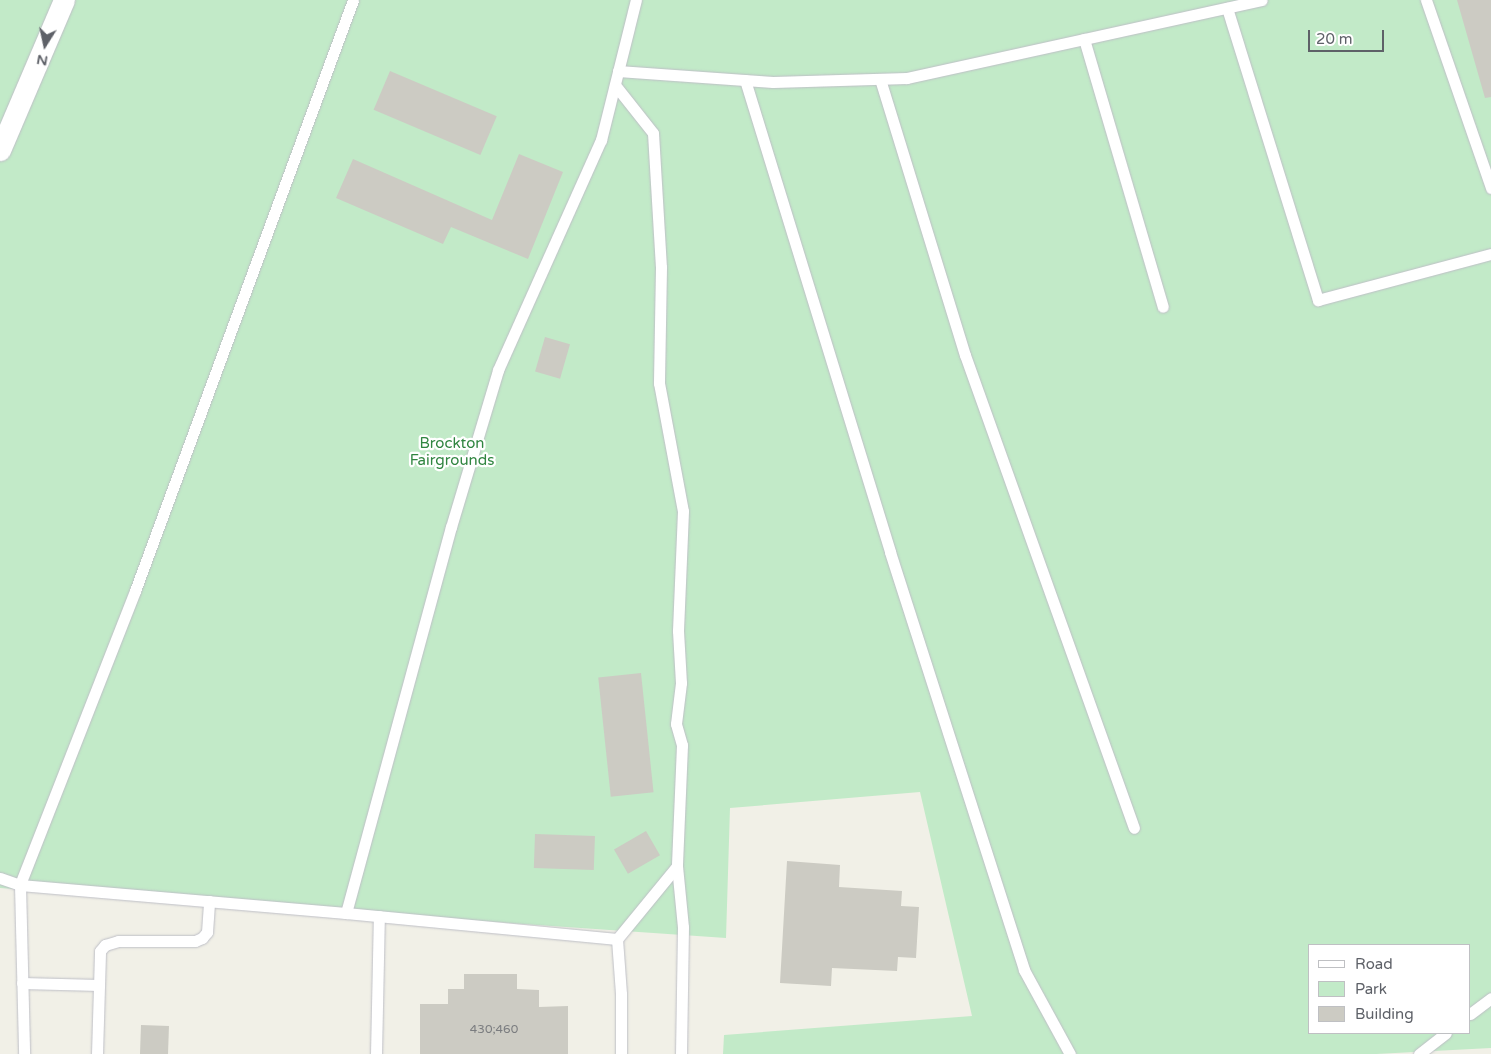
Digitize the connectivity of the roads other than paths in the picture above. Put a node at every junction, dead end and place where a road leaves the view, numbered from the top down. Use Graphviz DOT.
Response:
graph roads {
  1 [pos="64,0"];
  2 [pos="353,0"];
  3 [pos="636,0"];
  4 [pos="1262,0"];
  5 [pos="1426,0"];
  6 [pos="1227,8"];
  7 [pos="1084,39"];
  8 [pos="618,71"];
  9 [pos="880,79"];
  10 [pos="745,80"];
  11 [pos="615,85"];
  12 [pos="1,147"];
  13 [pos="1491,188"];
  14 [pos="1491,254"];
  15 [pos="1163,307"];
  16 [pos="1134,828"];
  17 [pos="677,866"];
  18 [pos="0,878"];
  19 [pos="20,885"];
  20 [pos="209,901"];
  21 [pos="346,913"];
  22 [pos="378,916"];
  23 [pos="617,939"];
  24 [pos="22,983"];
  25 [pos="99,985"];
  26 [pos="1491,998"];
  27 [pos="1471,1013"];
  28 [pos="1445,1034"];
  29 [pos="24,1054"];
  30 [pos="97,1054"];
  31 [pos="376,1054"];
  32 [pos="621,1054"];
  33 [pos="681,1054"];
  34 [pos="1070,1054"];
  35 [pos="1419,1054"];
  1 -- 12 [label="street"];
  2 -- 19 [label="lane"];
  3 -- 8 [label="lane"];
  4 -- 6 [label="lane"];
  5 -- 13 [label="lane"];
  6 -- 7 [label="lane"];
  6 -- 14 [label="lane"];
  7 -- 9 [label="lane"];
  7 -- 15 [label="lane"];
  8 -- 10 [label="lane"];
  8 -- 11 [label="lane"];
  9 -- 10 [label="lane"];
  9 -- 16 [label="lane"];
  10 -- 34 [label="lane"];
  11 -- 17 [label="lane"];
  11 -- 21 [label="lane"];
  17 -- 23 [label="lane"];
  17 -- 33 [label="lane"];
  18 -- 19 [label="lane"];
  19 -- 20 [label="lane"];
  19 -- 24 [label="lane"];
  20 -- 21 [label="lane"];
  20 -- 25 [label="lane"];
  21 -- 22 [label="lane"];
  22 -- 23 [label="lane"];
  22 -- 31 [label="lane"];
  23 -- 32 [label="lane"];
  24 -- 25 [label="lane"];
  24 -- 29 [label="lane"];
  25 -- 30 [label="lane"];
  26 -- 27 [label="lane"];
  28 -- 35 [label="lane"];
}
